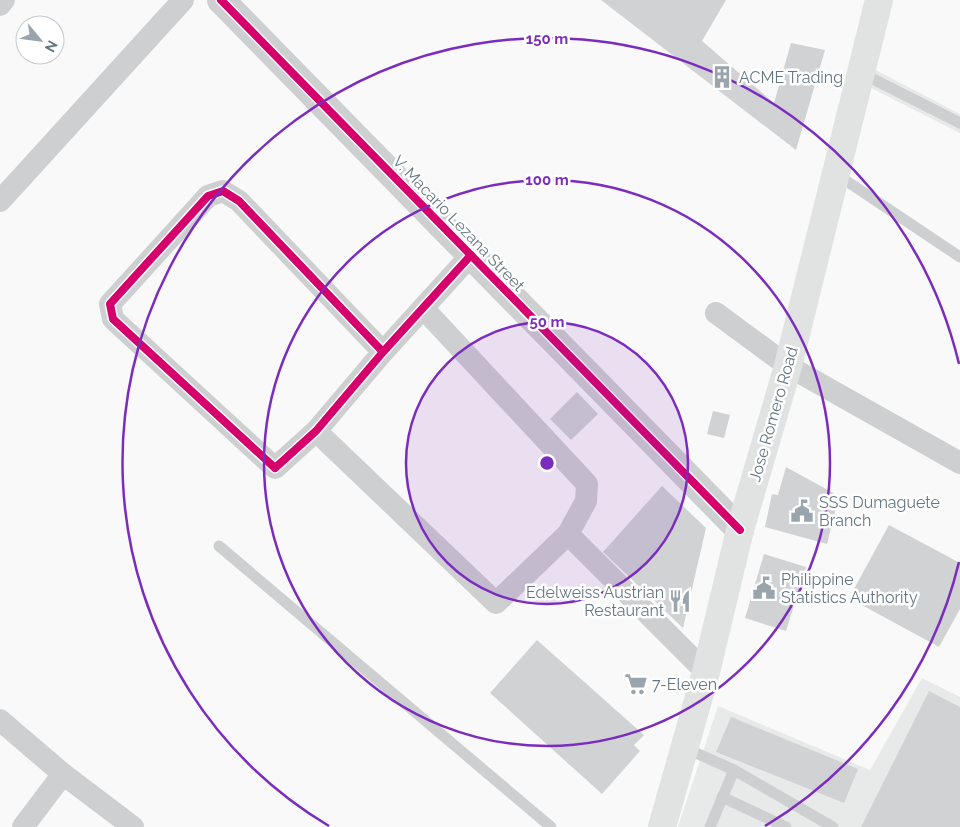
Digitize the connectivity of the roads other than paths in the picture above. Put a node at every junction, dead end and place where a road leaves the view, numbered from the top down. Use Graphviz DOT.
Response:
graph roads {
  1 [pos="4,0"];
  2 [pos="183,0"];
  3 [pos="221,0"];
  4 [pos="879,0"];
  5 [pos="0,5"];
  6 [pos="860,72"];
  7 [pos="960,123"];
  8 [pos="835,174"];
  9 [pos="0,201"];
  10 [pos="471,255"];
  11 [pos="960,256"];
  12 [pos="423,308"];
  13 [pos="716,314"];
  14 [pos="383,352"];
  15 [pos="788,366"];
  16 [pos="316,431"];
  17 [pos="960,463"];
  18 [pos="740,530"];
  19 [pos="568,534"];
  20 [pos="219,546"];
  21 [pos="706,672"];
  22 [pos="0,720"];
  23 [pos="685,748"];
  24 [pos="734,770"];
  25 [pos="63,774"];
  26 [pos="722,796"];
  27 [pos="22,827"];
  28 [pos="133,827"];
  29 [pos="552,827"];
  30 [pos="662,827"];
  31 [pos="710,827"];
  32 [pos="786,827"];
  33 [pos="833,827"];
  1 -- 5 [label="street"];
  2 -- 9 [label="street"];
  3 -- 10 [label="street, V. Macario Lezana Street"];
  4 -- 6 [label="main road, Jose Romero Road"];
  6 -- 7 [label="lane"];
  6 -- 8 [label="main road, Jose Romero Road"];
  8 -- 11 [label="lane"];
  8 -- 15 [label="main road, Jose Romero Road"];
  10 -- 12 [label="street"];
  10 -- 18 [label="street, V. Macario Lezana Street"];
  12 -- 14 [label="street"];
  12 -- 19 [label="street"];
  13 -- 15 [label="street"];
  14 -- 16 [label="street"];
  14 -- 16 [label="street"];
  15 -- 17 [label="street"];
  15 -- 18 [label="main road, Jose Romero Road"];
  16 -- 19 [label="street"];
  18 -- 21 [label="main road, Jose Romero Road"];
  19 -- 21 [label="street"];
  20 -- 29 [label="lane"];
  21 -- 23 [label="main road, Jose Romero Road"];
  22 -- 25 [label="street"];
  23 -- 24 [label="lane"];
  23 -- 30 [label="main road, Jose Romero Road"];
  24 -- 26 [label="lane"];
  24 -- 33 [label="lane"];
  25 -- 27 [label="street"];
  25 -- 28 [label="street"];
  26 -- 31 [label="lane"];
  26 -- 32 [label="lane"];
}
